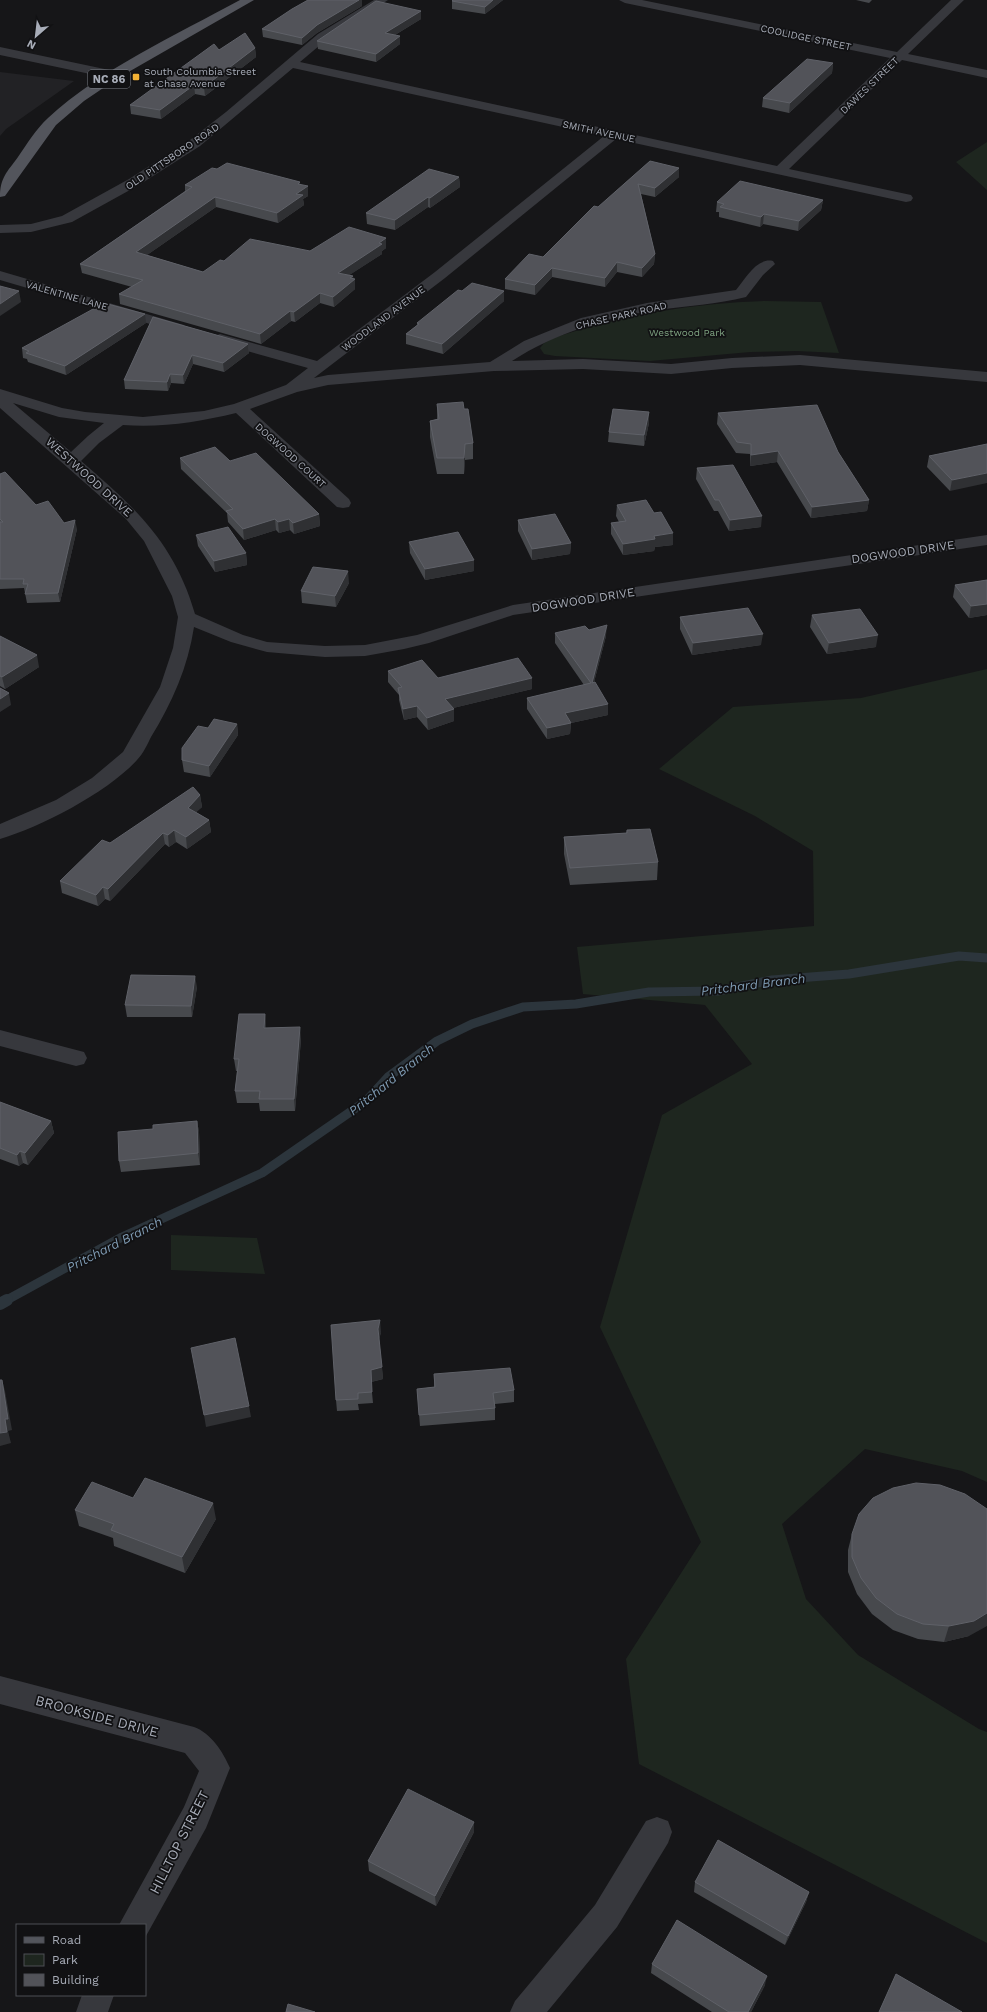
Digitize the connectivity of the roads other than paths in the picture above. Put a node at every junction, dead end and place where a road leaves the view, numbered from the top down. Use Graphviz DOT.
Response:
graph roads {
  1 [pos="248,0"];
  2 [pos="382,0"];
  3 [pos="625,0"];
  4 [pos="958,0"];
  5 [pos="0,52"];
  6 [pos="899,56"];
  7 [pos="292,64"];
  8 [pos="987,74"];
  9 [pos="114,75"];
  10 [pos="613,135"];
  11 [pos="780,170"];
  12 [pos="0,193"];
  13 [pos="906,198"];
  14 [pos="0,229"];
  15 [pos="768,264"];
  16 [pos="0,275"];
  17 [pos="193,332"];
  18 [pos="208,336"];
  19 [pos="494,366"];
  20 [pos="320,367"];
  21 [pos="987,377"];
  22 [pos="292,388"];
  23 [pos="0,394"];
  24 [pos="0,400"];
  25 [pos="240,408"];
  26 [pos="118,421"];
  27 [pos="73,461"];
  28 [pos="343,503"];
  29 [pos="987,540"];
  30 [pos="187,617"];
  31 [pos="0,832"];
  32 [pos="0,1038"];
  33 [pos="76,1058"];
  34 [pos="0,1690"];
  35 [pos="194,1741"];
  36 [pos="657,1832"];
  37 [pos="136,1924"];
  38 [pos="98,1996"];
  39 [pos="92,2012"];
  40 [pos="526,2012"];
  1 -- 9 [label="main road, NC 86"];
  2 -- 7 [label="street, OLD PITTSBORO ROAD"];
  3 -- 6 [label="street, COOLIDGE STREET"];
  4 -- 6 [label="street, DAWES STREET"];
  5 -- 9 [label="street"];
  6 -- 8 [label="street, COOLIDGE STREET"];
  6 -- 11 [label="street, DAWES STREET"];
  7 -- 10 [label="street, SMITH AVENUE"];
  7 -- 14 [label="street, OLD PITTSBORO ROAD"];
  9 -- 12 [label="main road, NC 86"];
  10 -- 11 [label="street, SMITH AVENUE"];
  10 -- 20 [label="street, WOODLAND AVENUE"];
  11 -- 13 [label="street, SMITH AVENUE"];
  15 -- 19 [label="street, CHASE PARK ROAD"];
  16 -- 17 [label="street, VALENTINE LANE"];
  18 -- 20 [label="street"];
  19 -- 21 [label="street"];
  19 -- 22 [label="street"];
  20 -- 22 [label="street, WOODLAND AVENUE"];
  22 -- 25 [label="street, WOODLAND AVENUE"];
  23 -- 26 [label="street, WOODLAND AVENUE"];
  24 -- 27 [label="street, WESTWOOD DRIVE"];
  25 -- 26 [label="street, WOODLAND AVENUE"];
  25 -- 28 [label="street, DOGWOOD COURT"];
  26 -- 27 [label="street"];
  27 -- 30 [label="street, WESTWOOD DRIVE"];
  29 -- 30 [label="street, DOGWOOD DRIVE"];
  30 -- 31 [label="street, WESTWOOD DRIVE"];
  32 -- 33 [label="street"];
  34 -- 35 [label="street, BROOKSIDE DRIVE"];
  35 -- 37 [label="street, HILLTOP STREET"];
  36 -- 40 [label="street"];
  38 -- 39 [label="street"];
}
